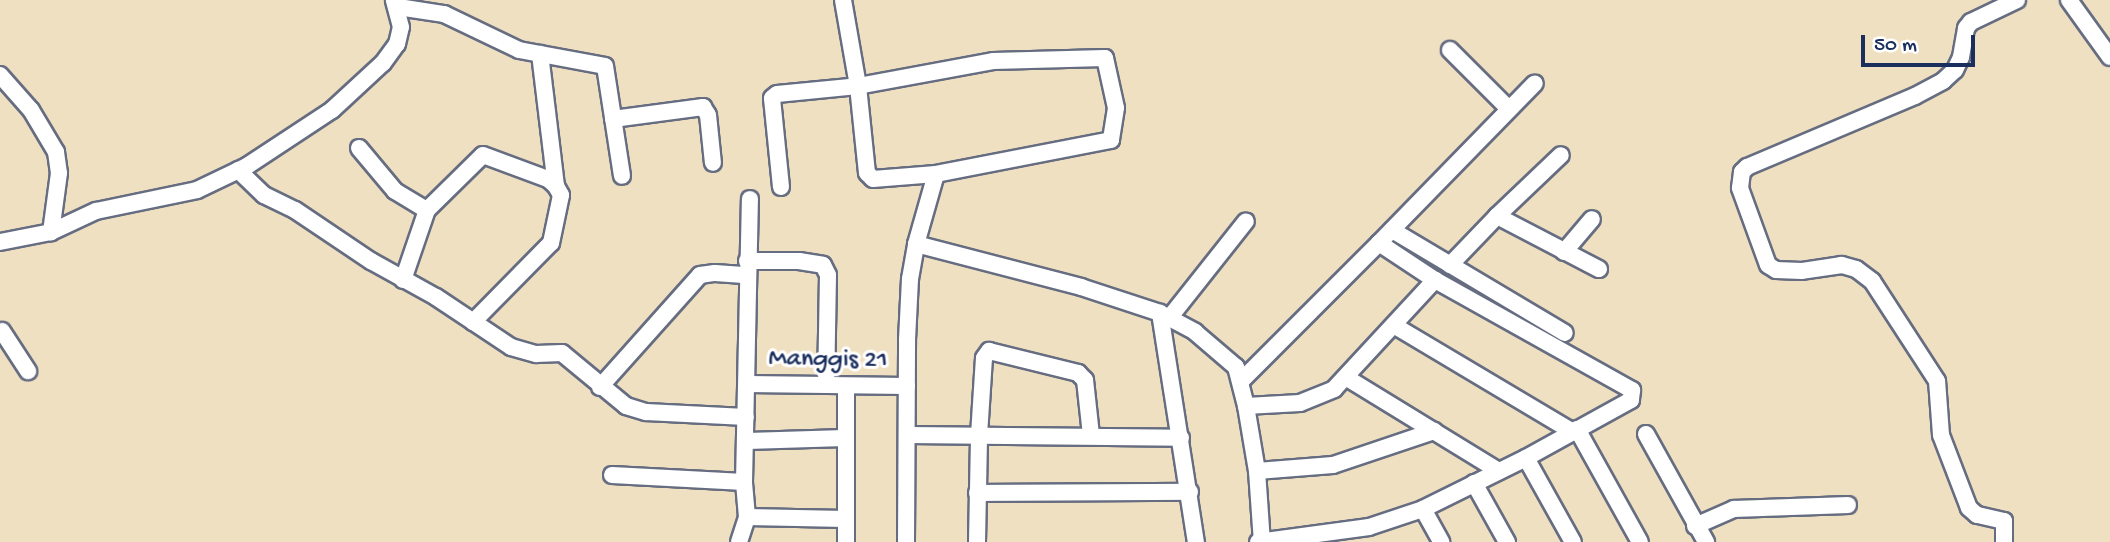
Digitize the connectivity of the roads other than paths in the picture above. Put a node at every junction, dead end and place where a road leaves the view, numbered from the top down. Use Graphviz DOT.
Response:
graph roads {
  1 [pos="842,0"];
  2 [pos="2017,0"];
  3 [pos="2069,0"];
  4 [pos="396,3"];
  5 [pos="1450,50"];
  6 [pos="540,54"];
  7 [pos="2110,57"];
  8 [pos="0,75"];
  9 [pos="1535,83"];
  10 [pos="858,86"];
  11 [pos="1509,109"];
  12 [pos="613,119"];
  13 [pos="359,148"];
  14 [pos="1561,155"];
  15 [pos="713,163"];
  16 [pos="238,170"];
  17 [pos="936,174"];
  18 [pos="622,176"];
  19 [pos="556,186"];
  20 [pos="781,187"];
  21 [pos="750,200"];
  22 [pos="427,211"];
  23 [pos="1497,216"];
  24 [pos="1592,219"];
  25 [pos="1246,221"];
  26 [pos="1392,230"];
  27 [pos="51,232"];
  28 [pos="0,242"];
  29 [pos="1379,243"];
  30 [pos="916,244"];
  31 [pos="1564,252"];
  32 [pos="1450,265"];
  33 [pos="747,268"];
  34 [pos="1599,269"];
  35 [pos="403,280"];
  36 [pos="1436,280"];
  37 [pos="1165,315"];
  38 [pos="473,322"];
  39 [pos="1,326"];
  40 [pos="1395,326"];
  41 [pos="1565,333"];
  42 [pos="28,371"];
  43 [pos="1347,378"];
  44 [pos="1241,381"];
  45 [pos="747,384"];
  46 [pos="826,385"];
  47 [pos="846,386"];
  48 [pos="907,386"];
  49 [pos="600,387"];
  50 [pos="1246,406"];
  51 [pos="746,417"];
  52 [pos="1434,431"];
  53 [pos="1575,431"];
  54 [pos="1646,434"];
  55 [pos="908,435"];
  56 [pos="979,435"];
  57 [pos="1091,435"];
  58 [pos="845,438"];
  59 [pos="1181,438"];
  60 [pos="747,441"];
  61 [pos="1526,458"];
  62 [pos="1257,471"];
  63 [pos="1499,471"];
  64 [pos="612,475"];
  65 [pos="744,482"];
  66 [pos="1474,484"];
  67 [pos="1191,492"];
  68 [pos="977,493"];
  69 [pos="1848,505"];
  70 [pos="1423,509"];
  71 [pos="747,517"];
  72 [pos="846,519"];
  73 [pos="1373,535"];
  74 [pos="1700,537"];
  75 [pos="739,542"];
  76 [pos="845,542"];
  77 [pos="906,542"];
  78 [pos="977,542"];
  79 [pos="1196,542"];
  80 [pos="1260,542"];
  81 [pos="1441,542"];
  82 [pos="1507,542"];
  83 [pos="1573,542"];
  84 [pos="1640,542"];
  85 [pos="2004,542"];
  1 -- 10 [label="street"];
  2 -- 85 [label="street"];
  3 -- 7 [label="street"];
  4 -- 6 [label="street"];
  4 -- 16 [label="street"];
  5 -- 11 [label="street"];
  6 -- 12 [label="street"];
  6 -- 19 [label="street"];
  8 -- 27 [label="street"];
  9 -- 11 [label="street"];
  10 -- 17 [label="street"];
  10 -- 17 [label="street"];
  10 -- 20 [label="street"];
  11 -- 26 [label="street"];
  12 -- 15 [label="street"];
  12 -- 18 [label="street"];
  13 -- 22 [label="street"];
  14 -- 23 [label="street"];
  16 -- 27 [label="street"];
  16 -- 35 [label="street"];
  17 -- 30 [label="street"];
  19 -- 22 [label="street"];
  19 -- 38 [label="street"];
  21 -- 33 [label="street"];
  22 -- 35 [label="street"];
  23 -- 31 [label="street"];
  23 -- 32 [label="street"];
  24 -- 31 [label="street"];
  25 -- 37 [label="street"];
  26 -- 29 [label="street"];
  26 -- 32 [label="street"];
  27 -- 28 [label="street"];
  29 -- 36 [label="street"];
  29 -- 44 [label="street"];
  30 -- 37 [label="street"];
  30 -- 48 [label="street"];
  31 -- 34 [label="street"];
  32 -- 41 [label="street"];
  33 -- 45 [label="street"];
  33 -- 46 [label="street"];
  33 -- 49 [label="street"];
  35 -- 38 [label="street"];
  36 -- 40 [label="street"];
  36 -- 53 [label="street"];
  37 -- 44 [label="street"];
  37 -- 59 [label="street"];
  38 -- 49 [label="street"];
  39 -- 42 [label="street"];
  40 -- 43 [label="street"];
  40 -- 53 [label="street"];
  43 -- 50 [label="street"];
  43 -- 52 [label="street"];
  44 -- 50 [label="street"];
  45 -- 46 [label="street, Manggis 21"];
  45 -- 51 [label="street"];
  46 -- 47 [label="street, Manggis 21"];
  47 -- 48 [label="street, Manggis 21"];
  47 -- 58 [label="street"];
  48 -- 55 [label="street"];
  49 -- 51 [label="street"];
  50 -- 62 [label="street"];
  51 -- 60 [label="street"];
  52 -- 62 [label="street"];
  52 -- 63 [label="street"];
  53 -- 61 [label="street"];
  53 -- 84 [label="street"];
  54 -- 74 [label="street"];
  55 -- 56 [label="street"];
  55 -- 77 [label="street"];
  56 -- 57 [label="street"];
  56 -- 57 [label="street"];
  56 -- 68 [label="street"];
  57 -- 59 [label="street"];
  58 -- 60 [label="street"];
  58 -- 72 [label="street"];
  59 -- 67 [label="street"];
  60 -- 65 [label="street"];
  61 -- 63 [label="street"];
  61 -- 83 [label="street"];
  62 -- 80 [label="street"];
  63 -- 66 [label="street"];
  64 -- 65 [label="street"];
  65 -- 71 [label="street"];
  66 -- 70 [label="street"];
  66 -- 82 [label="street"];
  67 -- 68 [label="street"];
  67 -- 79 [label="street"];
  68 -- 78 [label="street"];
  69 -- 74 [label="street"];
  70 -- 73 [label="street"];
  70 -- 81 [label="street"];
  71 -- 72 [label="street"];
  71 -- 75 [label="street"];
  72 -- 76 [label="street"];
  73 -- 80 [label="street"];
}
